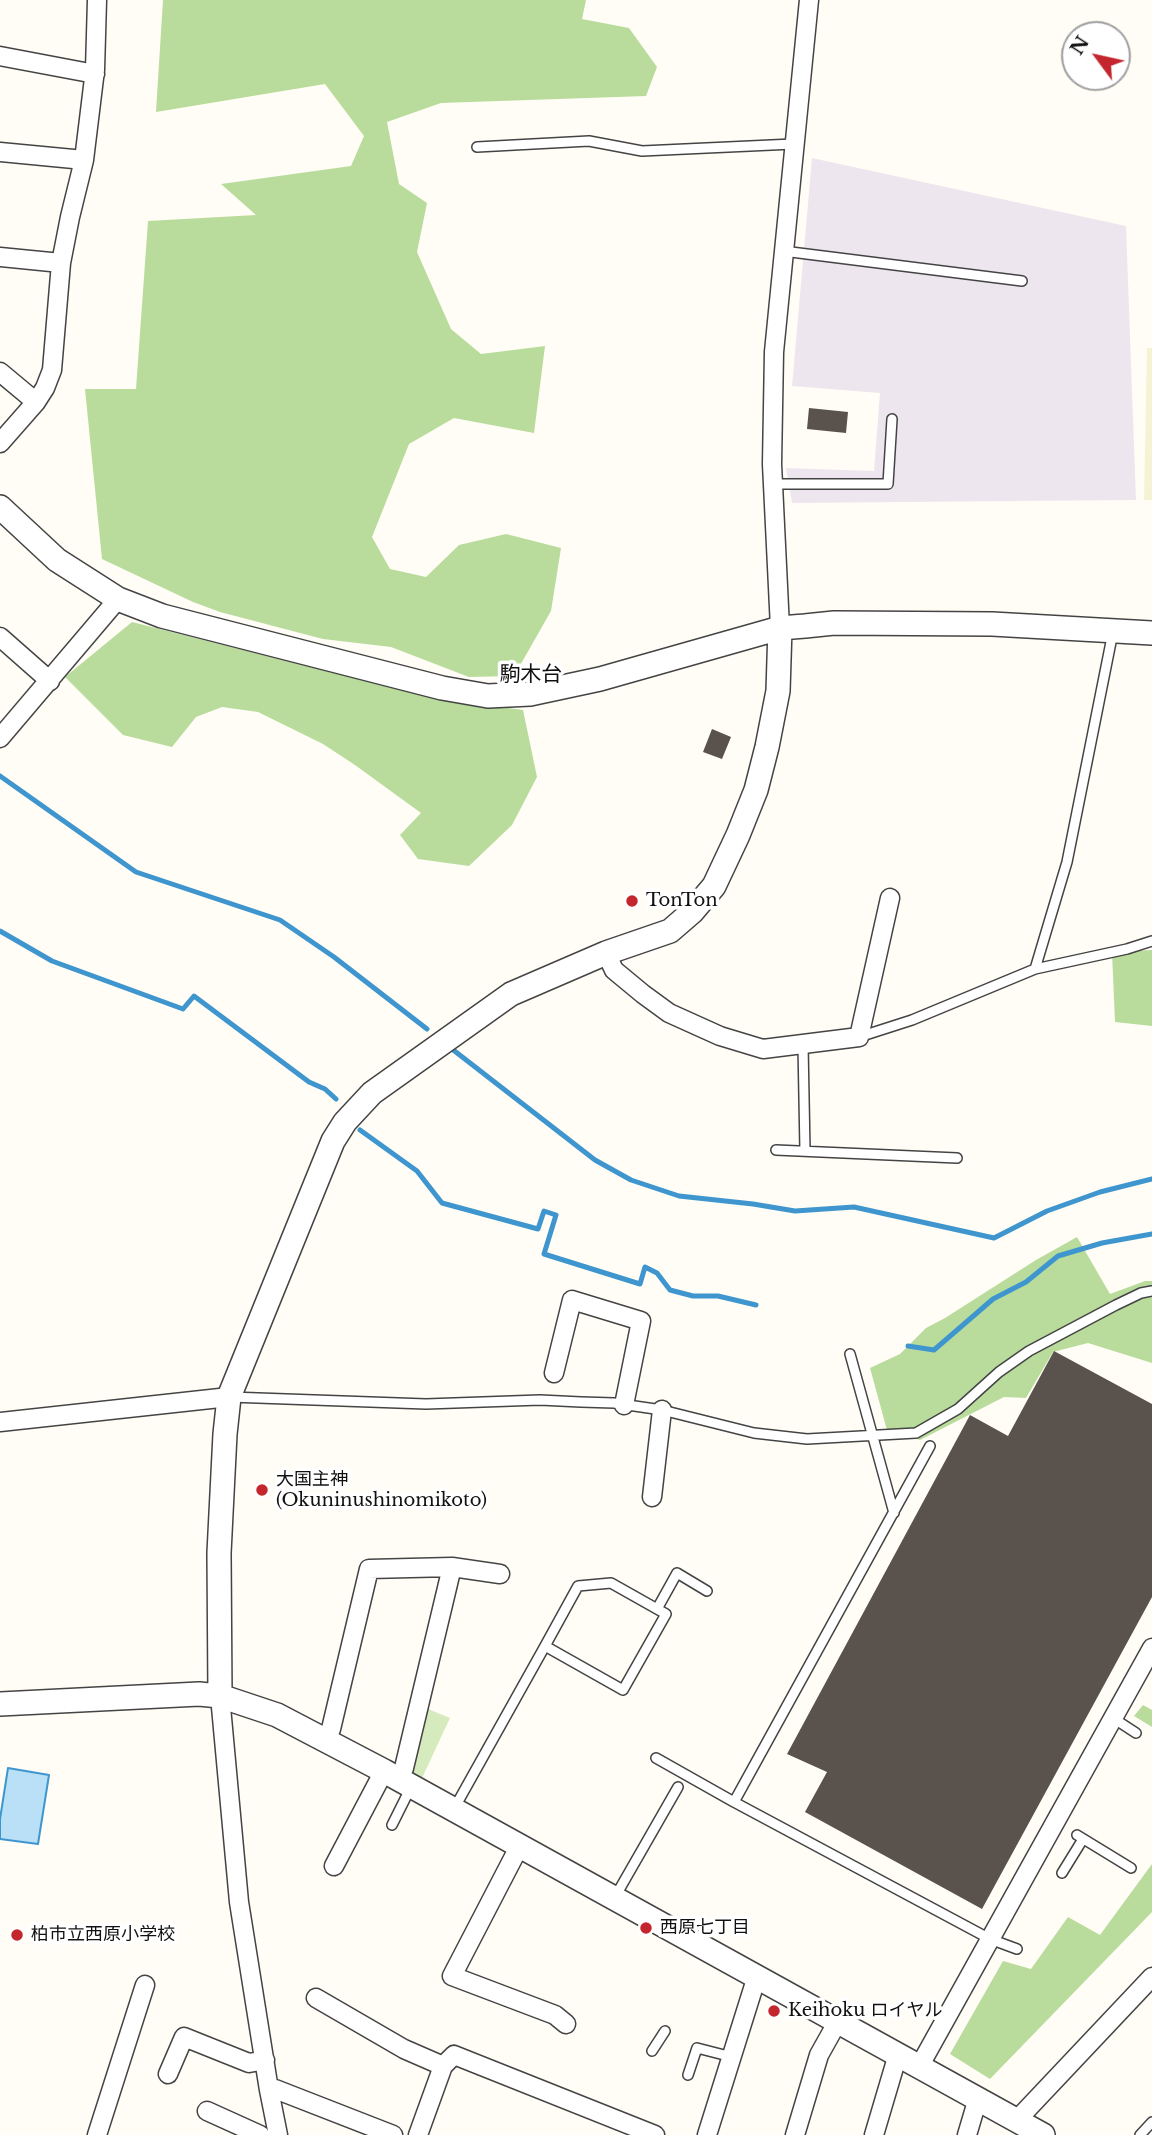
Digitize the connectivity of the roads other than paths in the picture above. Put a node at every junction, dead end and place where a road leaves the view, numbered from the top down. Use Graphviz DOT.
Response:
graph roads {
  1 [pos="97,0"];
  2 [pos="809,0"];
  3 [pos="0,56"];
  4 [pos="95,74"];
  5 [pos="793,144"];
  6 [pos="477,147"];
  7 [pos="0,152"];
  8 [pos="85,160"];
  9 [pos="783,251"];
  10 [pos="0,257"];
  11 [pos="61,262"];
  12 [pos="1022,281"];
  13 [pos="0,372"];
  14 [pos="36,402"];
  15 [pos="892,419"];
  16 [pos="0,443"];
  17 [pos="773,484"];
  18 [pos="0,507"];
  19 [pos="118,599"];
  20 [pos="780,628"];
  21 [pos="1113,630"];
  22 [pos="1152,633"];
  23 [pos="0,637"];
  24 [pos="50,681"];
  25 [pos="0,738"];
  26 [pos="890,898"];
  27 [pos="1152,941"];
  28 [pos="606,953"];
  29 [pos="1035,969"];
  30 [pos="859,1037"];
  31 [pos="803,1045"];
  32 [pos="776,1150"];
  33 [pos="805,1152"];
  34 [pos="957,1158"];
  35 [pos="1152,1291"];
  36 [pos="850,1354"];
  37 [pos="554,1373"];
  38 [pos="229,1398"];
  39 [pos="624,1405"];
  40 [pos="662,1410"];
  41 [pos="0,1422"];
  42 [pos="874,1435"];
  43 [pos="930,1446"];
  44 [pos="652,1497"];
  45 [pos="894,1513"];
  46 [pos="452,1567"];
  47 [pos="500,1574"];
  48 [pos="707,1591"];
  49 [pos="657,1609"];
  50 [pos="545,1646"];
  51 [pos="1152,1648"];
  52 [pos="220,1696"];
  53 [pos="0,1704"];
  54 [pos="1113,1718"];
  55 [pos="1136,1732"];
  56 [pos="325,1738"];
  57 [pos="656,1758"];
  58 [pos="399,1778"];
  59 [pos="678,1787"];
  60 [pos="734,1802"];
  61 [pos="454,1809"];
  62 [pos="392,1825"];
  63 [pos="520,1845"];
  64 [pos="334,1866"];
  65 [pos="1131,1868"];
  66 [pos="1062,1873"];
  67 [pos="615,1897"];
  68 [pos="990,1940"];
  69 [pos="1017,1949"];
  70 [pos="757,1976"];
  71 [pos="1152,1978"];
  72 [pos="145,1985"];
  73 [pos="316,1998"];
  74 [pos="838,2021"];
  75 [pos="566,2024"];
  76 [pos="665,2031"];
  77 [pos="652,2051"];
  78 [pos="898,2054"];
  79 [pos="732,2057"];
  80 [pos="265,2060"];
  81 [pos="443,2066"];
  82 [pos="919,2067"];
  83 [pos="168,2074"];
  84 [pos="688,2075"];
  85 [pos="269,2090"];
  86 [pos="978,2098"];
  87 [pos="207,2111"];
  88 [pos="1016,2120"];
  89 [pos="1152,2122"];
  90 [pos="101,2134"];
  91 [pos="260,2135"];
  92 [pos="278,2135"];
  93 [pos="393,2135"];
  94 [pos="418,2135"];
  95 [pos="654,2135"];
  96 [pos="708,2135"];
  97 [pos="795,2135"];
  98 [pos="874,2135"];
  99 [pos="967,2135"];
  100 [pos="1043,2135"];
  101 [pos="1139,2135"];
  1 -- 4 [label="street"];
  2 -- 5 [label="street"];
  3 -- 4 [label="street"];
  4 -- 8 [label="street"];
  5 -- 6 [label="lane"];
  5 -- 9 [label="street"];
  7 -- 8 [label="street"];
  8 -- 11 [label="street"];
  9 -- 12 [label="lane"];
  9 -- 17 [label="street"];
  10 -- 11 [label="street"];
  11 -- 14 [label="street"];
  13 -- 14 [label="street"];
  14 -- 16 [label="street"];
  15 -- 17 [label="lane"];
  17 -- 20 [label="street"];
  18 -- 19 [label="street"];
  19 -- 20 [label="street"];
  19 -- 24 [label="street"];
  20 -- 21 [label="street"];
  20 -- 28 [label="street"];
  21 -- 22 [label="street"];
  21 -- 29 [label="lane"];
  23 -- 24 [label="street"];
  24 -- 25 [label="street"];
  26 -- 30 [label="street"];
  27 -- 29 [label="lane"];
  28 -- 31 [label="street"];
  28 -- 38 [label="street"];
  29 -- 30 [label="lane"];
  30 -- 31 [label="street"];
  31 -- 33 [label="lane"];
  32 -- 33 [label="lane"];
  33 -- 34 [label="lane"];
  35 -- 42 [label="lane"];
  36 -- 42 [label="lane"];
  37 -- 39 [label="street"];
  38 -- 39 [label="lane"];
  38 -- 41 [label="street"];
  38 -- 52 [label="street"];
  39 -- 40 [label="lane"];
  40 -- 42 [label="lane"];
  40 -- 44 [label="street"];
  42 -- 45 [label="lane"];
  43 -- 45 [label="lane"];
  45 -- 60 [label="lane"];
  46 -- 47 [label="street"];
  46 -- 56 [label="street"];
  46 -- 58 [label="street"];
  48 -- 49 [label="lane"];
  49 -- 50 [label="lane"];
  49 -- 50 [label="lane"];
  50 -- 61 [label="lane"];
  51 -- 54 [label="street"];
  52 -- 53 [label="street"];
  52 -- 56 [label="street"];
  52 -- 80 [label="street"];
  54 -- 55 [label="lane"];
  54 -- 68 [label="street"];
  56 -- 58 [label="street"];
  57 -- 60 [label="lane"];
  58 -- 61 [label="street"];
  58 -- 62 [label="lane"];
  58 -- 64 [label="street"];
  59 -- 67 [label="lane"];
  60 -- 68 [label="lane"];
  61 -- 63 [label="street"];
  63 -- 67 [label="street"];
  63 -- 75 [label="street"];
  65 -- 66 [label="lane"];
  67 -- 70 [label="street"];
  68 -- 69 [label="lane"];
  68 -- 82 [label="street"];
  70 -- 74 [label="street"];
  70 -- 79 [label="street"];
  71 -- 88 [label="street"];
  72 -- 90 [label="street"];
  73 -- 81 [label="street"];
  74 -- 78 [label="street"];
  74 -- 97 [label="street"];
  76 -- 77 [label="lane"];
  78 -- 82 [label="street"];
  78 -- 98 [label="street"];
  79 -- 84 [label="lane"];
  79 -- 96 [label="street"];
  80 -- 83 [label="street"];
  80 -- 85 [label="street"];
  81 -- 94 [label="street"];
  81 -- 95 [label="street"];
  82 -- 86 [label="street"];
  85 -- 92 [label="street"];
  85 -- 93 [label="street"];
  86 -- 88 [label="street"];
  86 -- 99 [label="street"];
  87 -- 91 [label="street"];
  88 -- 100 [label="street"];
  89 -- 101 [label="lane"];
}
